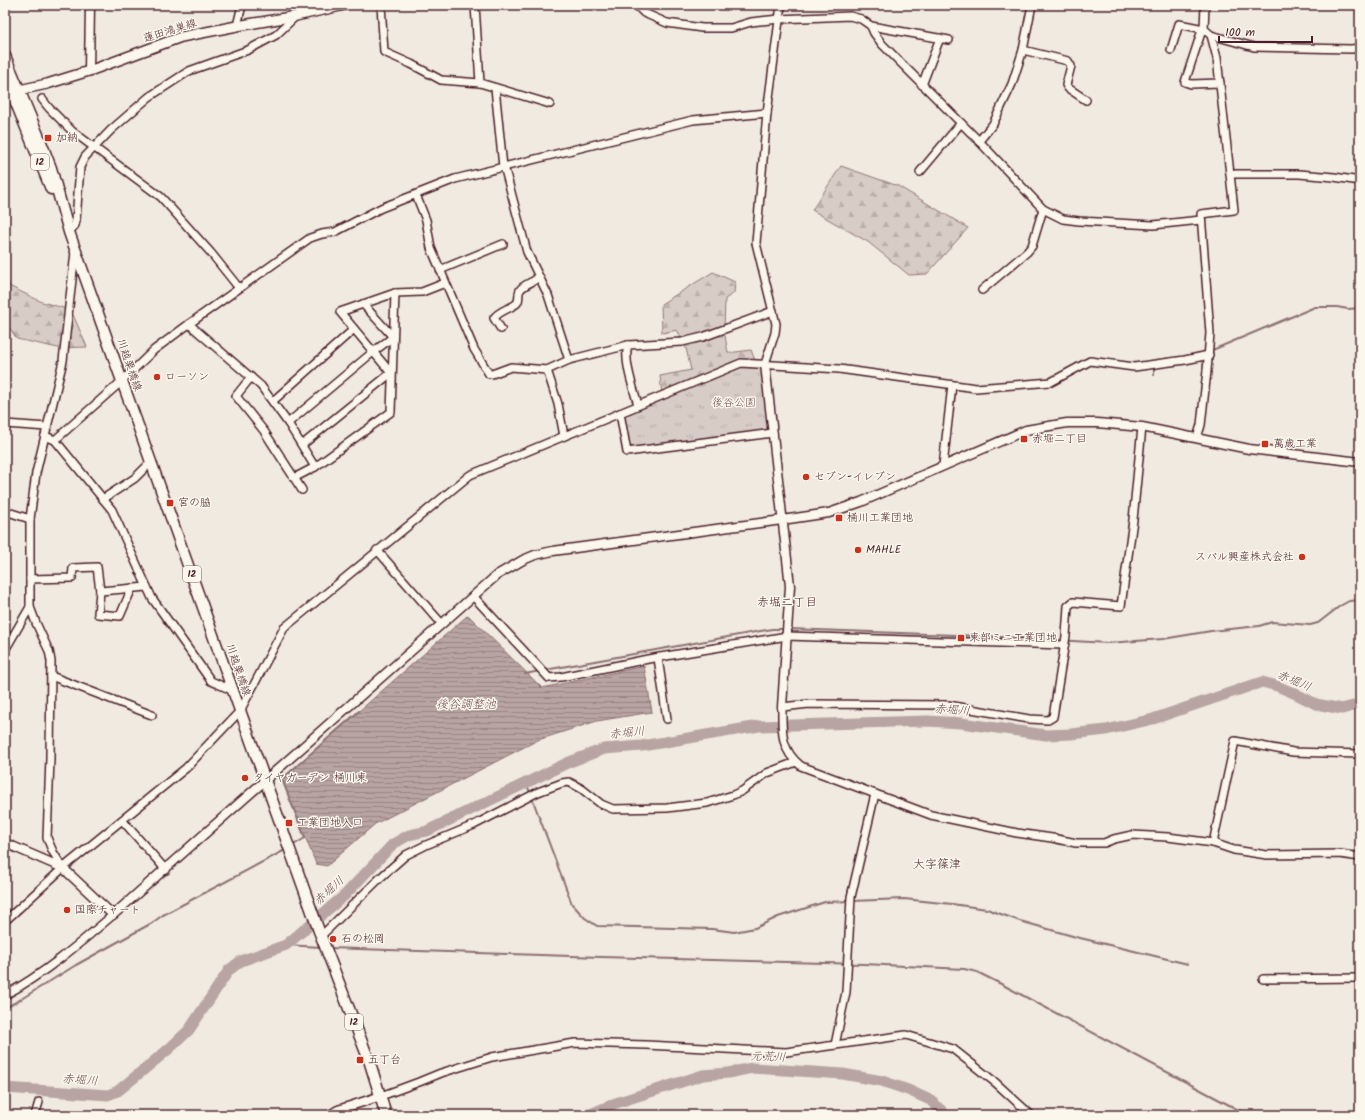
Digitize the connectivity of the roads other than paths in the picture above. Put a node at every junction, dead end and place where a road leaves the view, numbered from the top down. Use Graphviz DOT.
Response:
graph roads {
  1 [pos="90,5"];
  2 [pos="242,5"];
  3 [pos="345,5"];
  4 [pos="381,5"];
  5 [pos="475,5"];
  6 [pos="636,5"];
  7 [pos="780,5"];
  8 [pos="1032,5"];
  9 [pos="1205,5"];
  10 [pos="296,16"];
  11 [pos="779,19"];
  12 [pos="237,26"];
  13 [pos="871,26"];
  14 [pos="1204,28"];
  15 [pos="1211,35"];
  16 [pos="940,38"];
  17 [pos="949,40"];
  18 [pos="1360,48"];
  19 [pos="1023,50"];
  20 [pos="1170,50"];
  21 [pos="5,56"];
  22 [pos="89,71"];
  23 [pos="5,76"];
  24 [pos="480,83"];
  25 [pos="1220,83"];
  26 [pos="922,85"];
  27 [pos="494,88"];
  28 [pos="12,92"];
  29 [pos="42,99"];
  30 [pos="1086,100"];
  31 [pos="550,104"];
  32 [pos="767,113"];
  33 [pos="961,123"];
  34 [pos="979,141"];
  35 [pos="94,147"];
  36 [pos="504,167"];
  37 [pos="920,172"];
  38 [pos="1231,174"];
  39 [pos="1360,181"];
  40 [pos="416,195"];
  41 [pos="1043,209"];
  42 [pos="1201,220"];
  43 [pos="70,232"];
  44 [pos="503,244"];
  45 [pos="76,248"];
  46 [pos="440,270"];
  47 [pos="539,277"];
  48 [pos="445,283"];
  49 [pos="239,288"];
  50 [pos="982,290"];
  51 [pos="395,294"];
  52 [pos="363,304"];
  53 [pos="773,311"];
  54 [pos="189,324"];
  55 [pos="354,329"];
  56 [pos="501,329"];
  57 [pos="393,337"];
  58 [pos="628,345"];
  59 [pos="373,352"];
  60 [pos="1209,355"];
  61 [pos="569,360"];
  62 [pos="765,364"];
  63 [pos="547,370"];
  64 [pos="391,373"];
  65 [pos="251,377"];
  66 [pos="122,381"];
  67 [pos="952,385"];
  68 [pos="273,401"];
  69 [pos="638,405"];
  70 [pos="620,413"];
  71 [pos="288,423"];
  72 [pos="5,424"];
  73 [pos="47,427"];
  74 [pos="1142,427"];
  75 [pos="772,433"];
  76 [pos="45,436"];
  77 [pos="564,436"];
  78 [pos="1197,438"];
  79 [pos="55,440"];
  80 [pos="302,445"];
  81 [pos="151,462"];
  82 [pos="1360,462"];
  83 [pos="315,466"];
  84 [pos="943,466"];
  85 [pos="294,478"];
  86 [pos="302,490"];
  87 [pos="103,499"];
  88 [pos="5,511"];
  89 [pos="30,519"];
  90 [pos="782,520"];
  91 [pos="377,550"];
  92 [pos="30,579"];
  93 [pos="147,587"];
  94 [pos="132,588"];
  95 [pos="100,591"];
  96 [pos="473,596"];
  97 [pos="30,606"];
  98 [pos="442,624"];
  99 [pos="786,636"];
  100 [pos="1064,645"];
  101 [pos="5,650"];
  102 [pos="658,658"];
  103 [pos="51,676"];
  104 [pos="234,691"];
  105 [pos="782,707"];
  106 [pos="240,711"];
  107 [pos="152,715"];
  108 [pos="667,719"];
  109 [pos="1360,754"];
  110 [pos="796,762"];
  111 [pos="265,781"];
  112 [pos="875,794"];
  113 [pos="122,820"];
  114 [pos="5,843"];
  115 [pos="1213,843"];
  116 [pos="1360,857"];
  117 [pos="63,868"];
  118 [pos="166,870"];
  119 [pos="113,916"];
  120 [pos="5,921"];
  121 [pos="320,934"];
  122 [pos="1360,978"];
  123 [pos="1263,979"];
  124 [pos="5,995"];
  125 [pos="835,1045"];
  126 [pos="381,1096"];
  127 [pos="39,1102"];
  128 [pos="35,1115"];
  129 [pos="330,1115"];
  130 [pos="386,1115"];
  131 [pos="1031,1115"];
  1 -- 22 [label="street"];
  2 -- 12 [label="street"];
  3 -- 10 [label="main road, 蓮田鴻巣線"];
  4 -- 24 [label="street"];
  5 -- 24 [label="street"];
  6 -- 11 [label="street"];
  7 -- 11 [label="street"];
  8 -- 19 [label="street"];
  9 -- 14 [label="street"];
  10 -- 12 [label="main road, 蓮田鴻巣線"];
  10 -- 35 [label="street"];
  11 -- 13 [label="street"];
  11 -- 32 [label="street"];
  12 -- 22 [label="main road, 蓮田鴻巣線"];
  13 -- 16 [label="street"];
  13 -- 26 [label="street"];
  14 -- 15 [label="street"];
  14 -- 20 [label="street"];
  14 -- 25 [label="street"];
  15 -- 18 [label="street"];
  15 -- 25 [label="street"];
  16 -- 17 [label="street"];
  16 -- 26 [label="street"];
  19 -- 30 [label="street"];
  19 -- 34 [label="street"];
  21 -- 28 [label="main road, 川越栗橋線 / 12"];
  22 -- 28 [label="main road, 蓮田鴻巣線"];
  23 -- 28 [label="main road, 川越栗橋線 / 12"];
  24 -- 27 [label="street"];
  25 -- 38 [label="street"];
  26 -- 33 [label="street"];
  27 -- 31 [label="street"];
  27 -- 36 [label="street"];
  28 -- 43 [label="main road, 川越栗橋線 / 12"];
  29 -- 35 [label="street"];
  32 -- 36 [label="street"];
  32 -- 53 [label="street"];
  33 -- 34 [label="street"];
  33 -- 37 [label="street"];
  34 -- 41 [label="street"];
  35 -- 43 [label="street"];
  35 -- 49 [label="street"];
  36 -- 40 [label="street"];
  36 -- 47 [label="street"];
  38 -- 39 [label="street"];
  38 -- 42 [label="street"];
  40 -- 46 [label="street"];
  40 -- 49 [label="street"];
  41 -- 42 [label="street"];
  41 -- 50 [label="street"];
  42 -- 60 [label="street"];
  43 -- 45 [label="main road, 川越栗橋線 / 12"];
  44 -- 46 [label="street"];
  45 -- 66 [label="main road, 川越栗橋線 / 12"];
  45 -- 73 [label="street"];
  46 -- 48 [label="street"];
  47 -- 56 [label="street"];
  47 -- 61 [label="street"];
  48 -- 51 [label="street"];
  48 -- 63 [label="street"];
  49 -- 54 [label="street"];
  51 -- 52 [label="street"];
  51 -- 57 [label="street"];
  52 -- 55 [label="street"];
  52 -- 57 [label="street"];
  53 -- 58 [label="street"];
  53 -- 62 [label="street"];
  54 -- 65 [label="street"];
  54 -- 66 [label="street"];
  55 -- 59 [label="street"];
  55 -- 68 [label="street"];
  57 -- 59 [label="street"];
  57 -- 64 [label="street"];
  58 -- 61 [label="street"];
  58 -- 69 [label="street"];
  59 -- 64 [label="street"];
  59 -- 71 [label="street"];
  60 -- 67 [label="street"];
  60 -- 78 [label="street"];
  61 -- 63 [label="street"];
  62 -- 67 [label="street"];
  62 -- 69 [label="street"];
  62 -- 75 [label="street"];
  63 -- 77 [label="street"];
  64 -- 80 [label="street"];
  64 -- 83 [label="street"];
  65 -- 68 [label="street"];
  65 -- 85 [label="street"];
  66 -- 79 [label="street"];
  66 -- 81 [label="main road, 川越栗橋線 / 12"];
  67 -- 84 [label="street"];
  68 -- 71 [label="street"];
  69 -- 70 [label="street"];
  70 -- 75 [label="street"];
  70 -- 77 [label="street"];
  71 -- 80 [label="street"];
  72 -- 73 [label="street"];
  73 -- 76 [label="street"];
  74 -- 78 [label="street"];
  74 -- 84 [label="street"];
  74 -- 100 [label="street"];
  75 -- 90 [label="street"];
  76 -- 79 [label="street"];
  76 -- 89 [label="street"];
  77 -- 91 [label="street"];
  78 -- 82 [label="street"];
  79 -- 87 [label="street"];
  80 -- 83 [label="street"];
  81 -- 87 [label="street"];
  81 -- 104 [label="main road, 川越栗橋線 / 12"];
  83 -- 85 [label="street"];
  84 -- 90 [label="street"];
  85 -- 86 [label="street"];
  87 -- 93 [label="street"];
  88 -- 89 [label="street"];
  89 -- 92 [label="street"];
  90 -- 96 [label="street"];
  90 -- 99 [label="street"];
  91 -- 98 [label="street"];
  91 -- 106 [label="street"];
  92 -- 95 [label="street"];
  92 -- 97 [label="street"];
  93 -- 94 [label="street"];
  93 -- 104 [label="street"];
  94 -- 95 [label="street"];
  94 -- 95 [label="street"];
  96 -- 98 [label="street"];
  96 -- 102 [label="street"];
  97 -- 101 [label="street"];
  97 -- 103 [label="street"];
  98 -- 111 [label="street"];
  99 -- 100 [label="street"];
  99 -- 102 [label="street"];
  99 -- 105 [label="street"];
  100 -- 105 [label="street"];
  102 -- 108 [label="street"];
  103 -- 107 [label="street"];
  103 -- 117 [label="street"];
  104 -- 106 [label="main road, 川越栗橋線 / 12"];
  105 -- 110 [label="street"];
  106 -- 111 [label="main road, 川越栗橋線 / 12"];
  106 -- 113 [label="street"];
  109 -- 115 [label="street"];
  110 -- 112 [label="street"];
  110 -- 121 [label="street"];
  111 -- 118 [label="street"];
  111 -- 121 [label="main road, 川越栗橋線 / 12"];
  112 -- 115 [label="street"];
  112 -- 125 [label="street"];
  113 -- 117 [label="street"];
  113 -- 118 [label="street"];
  114 -- 117 [label="street"];
  115 -- 116 [label="street"];
  117 -- 119 [label="street"];
  117 -- 120 [label="street"];
  118 -- 119 [label="street"];
  119 -- 124 [label="street"];
  121 -- 126 [label="main road, 川越栗橋線 / 12"];
  122 -- 123 [label="street"];
  125 -- 126 [label="street"];
  125 -- 131 [label="street"];
  126 -- 129 [label="street"];
  126 -- 130 [label="main road, 川越栗橋線 / 12"];
  127 -- 128 [label="street"];
}
